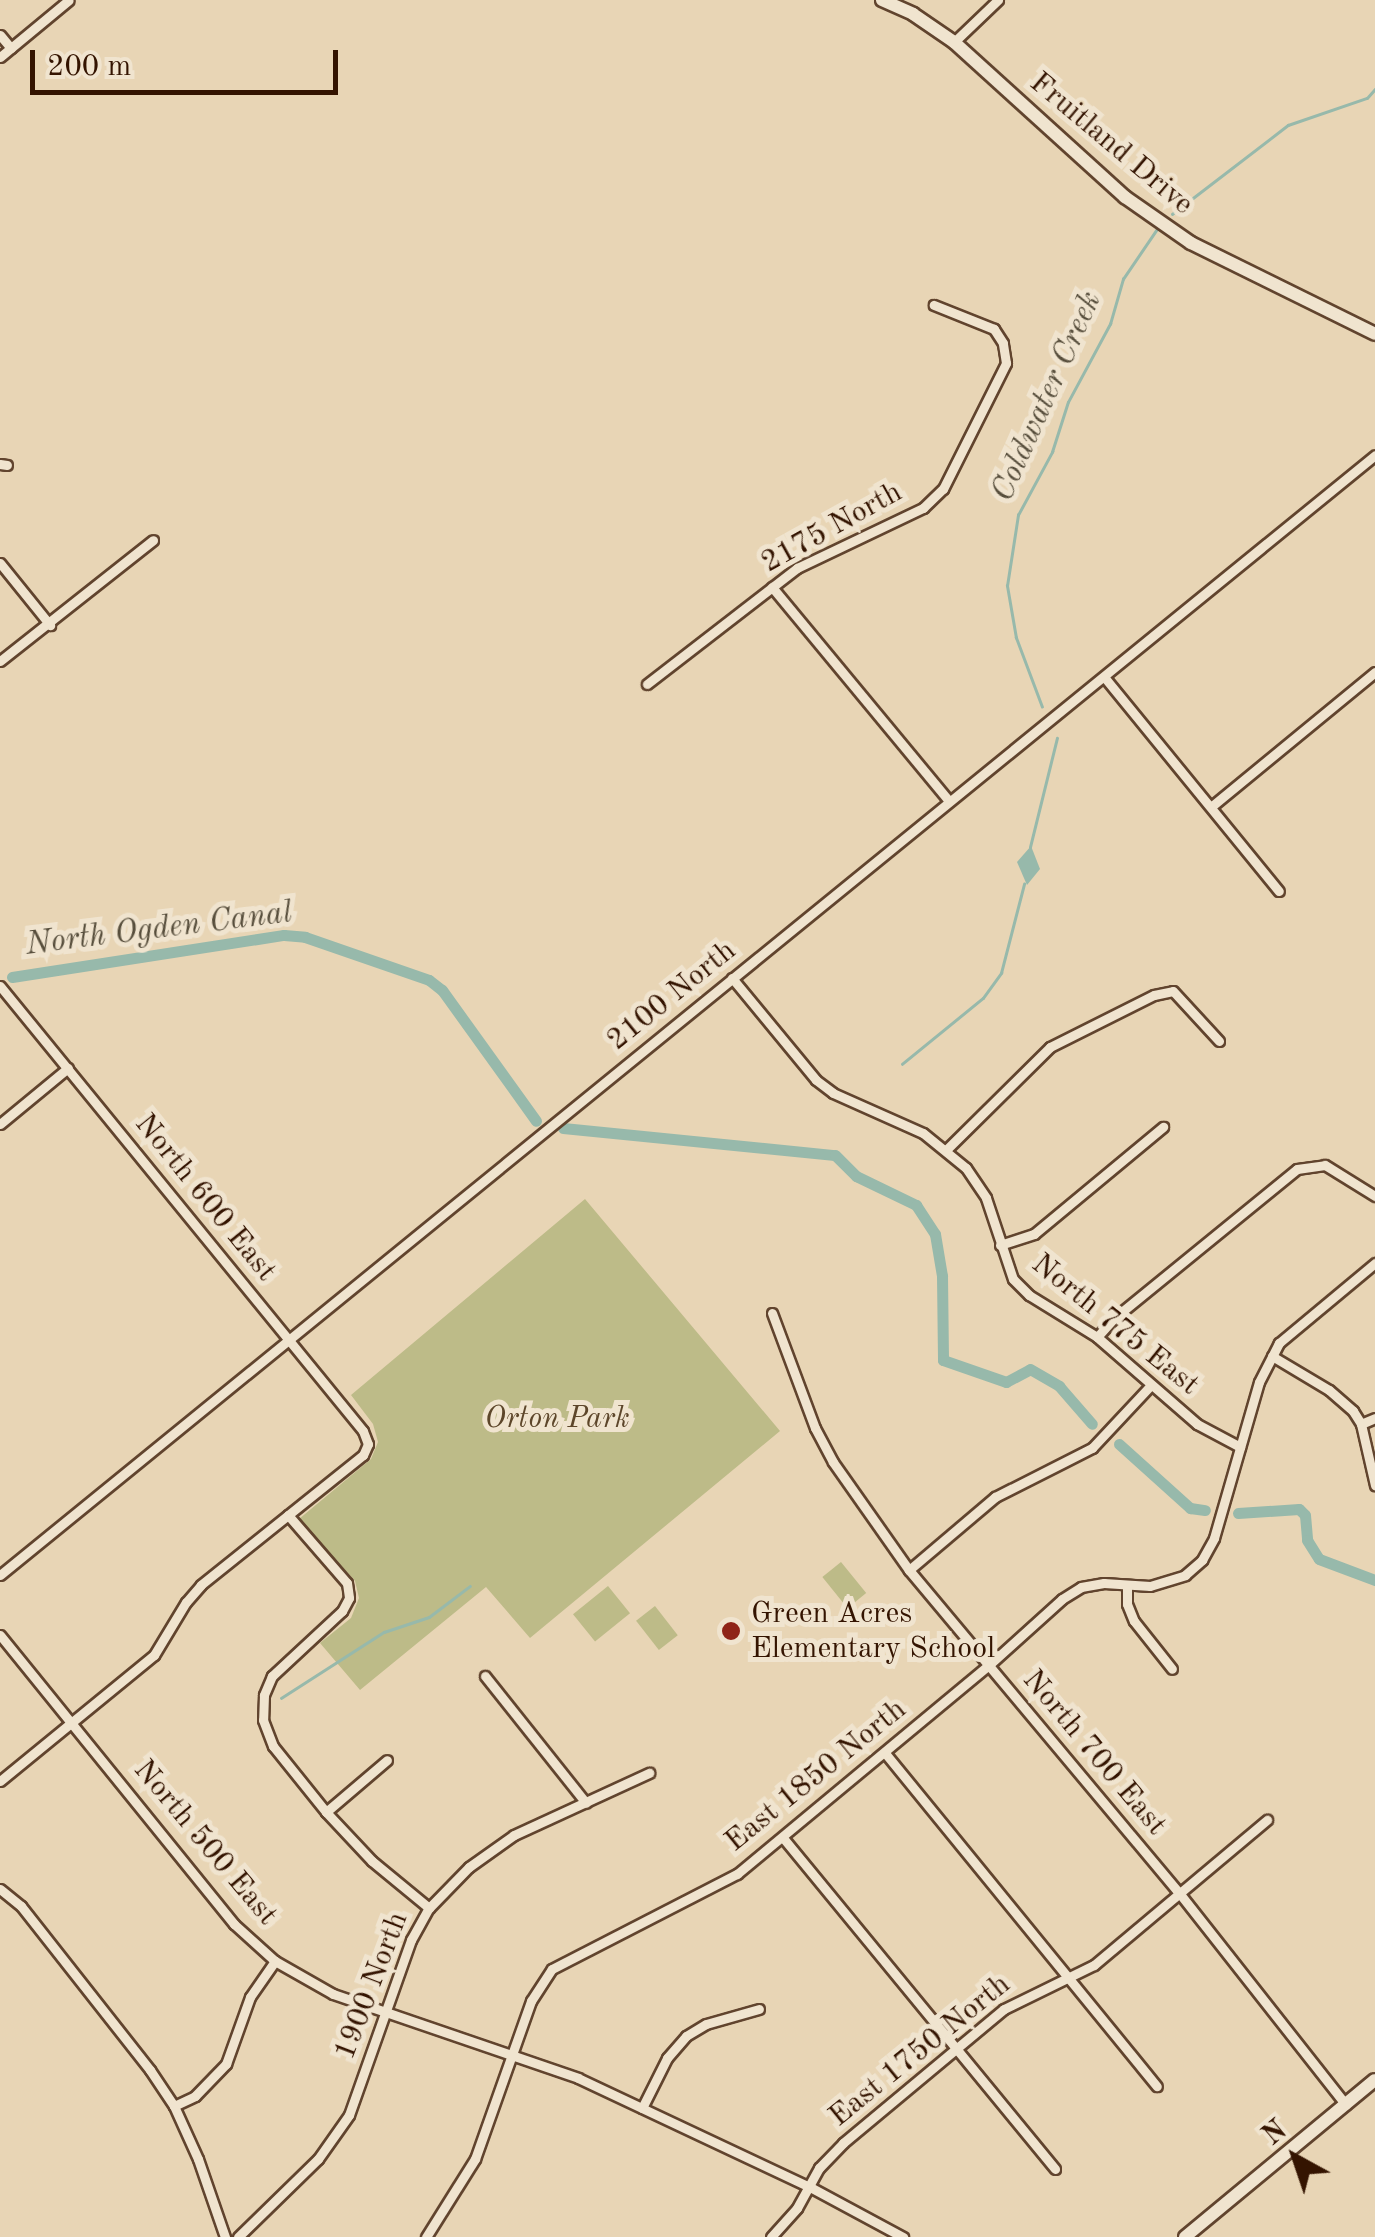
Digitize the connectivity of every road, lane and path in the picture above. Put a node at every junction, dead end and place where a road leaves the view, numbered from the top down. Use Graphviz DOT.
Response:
graph roads {
  1 [pos="69,0"];
  2 [pos="882,0"];
  3 [pos="998,0"];
  4 [pos="0,35"];
  5 [pos="954,42"];
  6 [pos="11,48"];
  7 [pos="0,57"];
  8 [pos="934,306"];
  9 [pos="1375,334"];
  10 [pos="1375,455"];
  11 [pos="153,540"];
  12 [pos="0,563"];
  13 [pos="772,587"];
  14 [pos="50,624"];
  15 [pos="0,662"];
  16 [pos="1375,672"];
  17 [pos="1105,678"];
  18 [pos="647,684"];
  19 [pos="948,800"];
  20 [pos="1212,806"];
  21 [pos="1278,891"];
  22 [pos="732,978"];
  23 [pos="0,986"];
  24 [pos="1219,1041"];
  25 [pos="68,1068"];
  26 [pos="0,1124"];
  27 [pos="1163,1126"];
  28 [pos="947,1148"];
  29 [pos="1375,1196"];
  30 [pos="1000,1245"];
  31 [pos="1375,1263"];
  32 [pos="772,1313"];
  33 [pos="1097,1337"];
  34 [pos="290,1342"];
  35 [pos="1272,1356"];
  36 [pos="1151,1385"];
  37 [pos="1375,1418"];
  38 [pos="1361,1424"];
  39 [pos="1240,1447"];
  40 [pos="1375,1485"];
  41 [pos="288,1515"];
  42 [pos="909,1570"];
  43 [pos="0,1574"];
  44 [pos="1127,1585"];
  45 [pos="0,1635"];
  46 [pos="989,1665"];
  47 [pos="1172,1669"];
  48 [pos="485,1676"];
  49 [pos="72,1722"];
  50 [pos="885,1753"];
  51 [pos="386,1760"];
  52 [pos="649,1773"];
  53 [pos="0,1781"];
  54 [pos="586,1803"];
  55 [pos="326,1812"];
  56 [pos="1267,1820"];
  57 [pos="784,1838"];
  58 [pos="0,1889"];
  59 [pos="1180,1894"];
  60 [pos="429,1908"];
  61 [pos="275,1961"];
  62 [pos="1069,1978"];
  63 [pos="759,2009"];
  64 [pos="387,2012"];
  65 [pos="957,2049"];
  66 [pos="510,2057"];
  67 [pos="1375,2080"];
  68 [pos="1157,2086"];
  69 [pos="1346,2105"];
  70 [pos="174,2106"];
  71 [pos="642,2108"];
  72 [pos="1055,2169"];
  73 [pos="810,2187"];
  74 [pos="225,2237"];
  75 [pos="238,2237"];
  76 [pos="426,2237"];
  77 [pos="770,2237"];
  78 [pos="904,2237"];
  79 [pos="1186,2237"];
  1 -- 6 [label="street"];
  2 -- 5 [label="street, Fruitland Drive"];
  3 -- 5 [label="street"];
  4 -- 6 [label="street"];
  5 -- 9 [label="street, Fruitland Drive"];
  6 -- 7 [label="street"];
  8 -- 13 [label="street, 2175 North"];
  10 -- 17 [label="street, 2100 North"];
  11 -- 14 [label="street"];
  12 -- 14 [label="street"];
  13 -- 18 [label="street, 2175 North"];
  13 -- 19 [label="street"];
  14 -- 15 [label="street"];
  16 -- 20 [label="street"];
  17 -- 19 [label="street, 2100 North"];
  17 -- 20 [label="street"];
  19 -- 22 [label="street, 2100 North"];
  20 -- 21 [label="street"];
  22 -- 28 [label="street, North 775 East"];
  22 -- 34 [label="street, 2100 North"];
  23 -- 25 [label="street, North 600 East"];
  24 -- 28 [label="street"];
  25 -- 26 [label="street"];
  25 -- 34 [label="street, North 600 East"];
  27 -- 30 [label="street"];
  28 -- 30 [label="street, North 775 East"];
  29 -- 33 [label="street"];
  30 -- 33 [label="street, North 775 East"];
  31 -- 35 [label="street, East 1850 North"];
  32 -- 42 [label="street, North 700 East"];
  33 -- 36 [label="street, North 775 East"];
  34 -- 41 [label="street, North 600 East"];
  34 -- 43 [label="street, 2100 North"];
  35 -- 38 [label="street"];
  35 -- 39 [label="street, East 1850 North"];
  36 -- 39 [label="street, North 775 East"];
  36 -- 42 [label="street"];
  37 -- 38 [label="street"];
  38 -- 40 [label="street"];
  39 -- 44 [label="street, East 1850 North"];
  41 -- 49 [label="street"];
  41 -- 55 [label="street"];
  42 -- 46 [label="street, North 700 East"];
  44 -- 46 [label="street, East 1850 North"];
  44 -- 47 [label="street"];
  45 -- 49 [label="street, North 500 East"];
  46 -- 50 [label="street, East 1850 North"];
  46 -- 59 [label="street, North 700 East"];
  48 -- 54 [label="street"];
  49 -- 53 [label="street"];
  49 -- 61 [label="street, North 500 East"];
  50 -- 57 [label="street, East 1850 North"];
  50 -- 62 [label="street"];
  51 -- 55 [label="street"];
  52 -- 54 [label="street, 1900 North"];
  54 -- 60 [label="street, 1900 North"];
  55 -- 60 [label="street"];
  56 -- 59 [label="street, East 1750 North"];
  57 -- 65 [label="street"];
  57 -- 66 [label="street, East 1850 North"];
  58 -- 70 [label="street"];
  59 -- 62 [label="street, East 1750 North"];
  59 -- 69 [label="street, North 700 East"];
  60 -- 64 [label="street, 1900 North"];
  61 -- 64 [label="street, North 500 East"];
  61 -- 70 [label="street"];
  62 -- 65 [label="street, East 1750 North"];
  62 -- 68 [label="street"];
  63 -- 71 [label="street"];
  64 -- 66 [label="street, North 500 East"];
  64 -- 75 [label="street, 1900 North"];
  65 -- 72 [label="street"];
  65 -- 73 [label="street, East 1750 North"];
  66 -- 71 [label="street, North 500 East"];
  66 -- 76 [label="street, East 1850 North"];
  67 -- 69 [label="street"];
  69 -- 79 [label="street"];
  70 -- 74 [label="street"];
  71 -- 73 [label="street"];
  73 -- 77 [label="street, East 1750 North"];
  73 -- 78 [label="street"];
}
